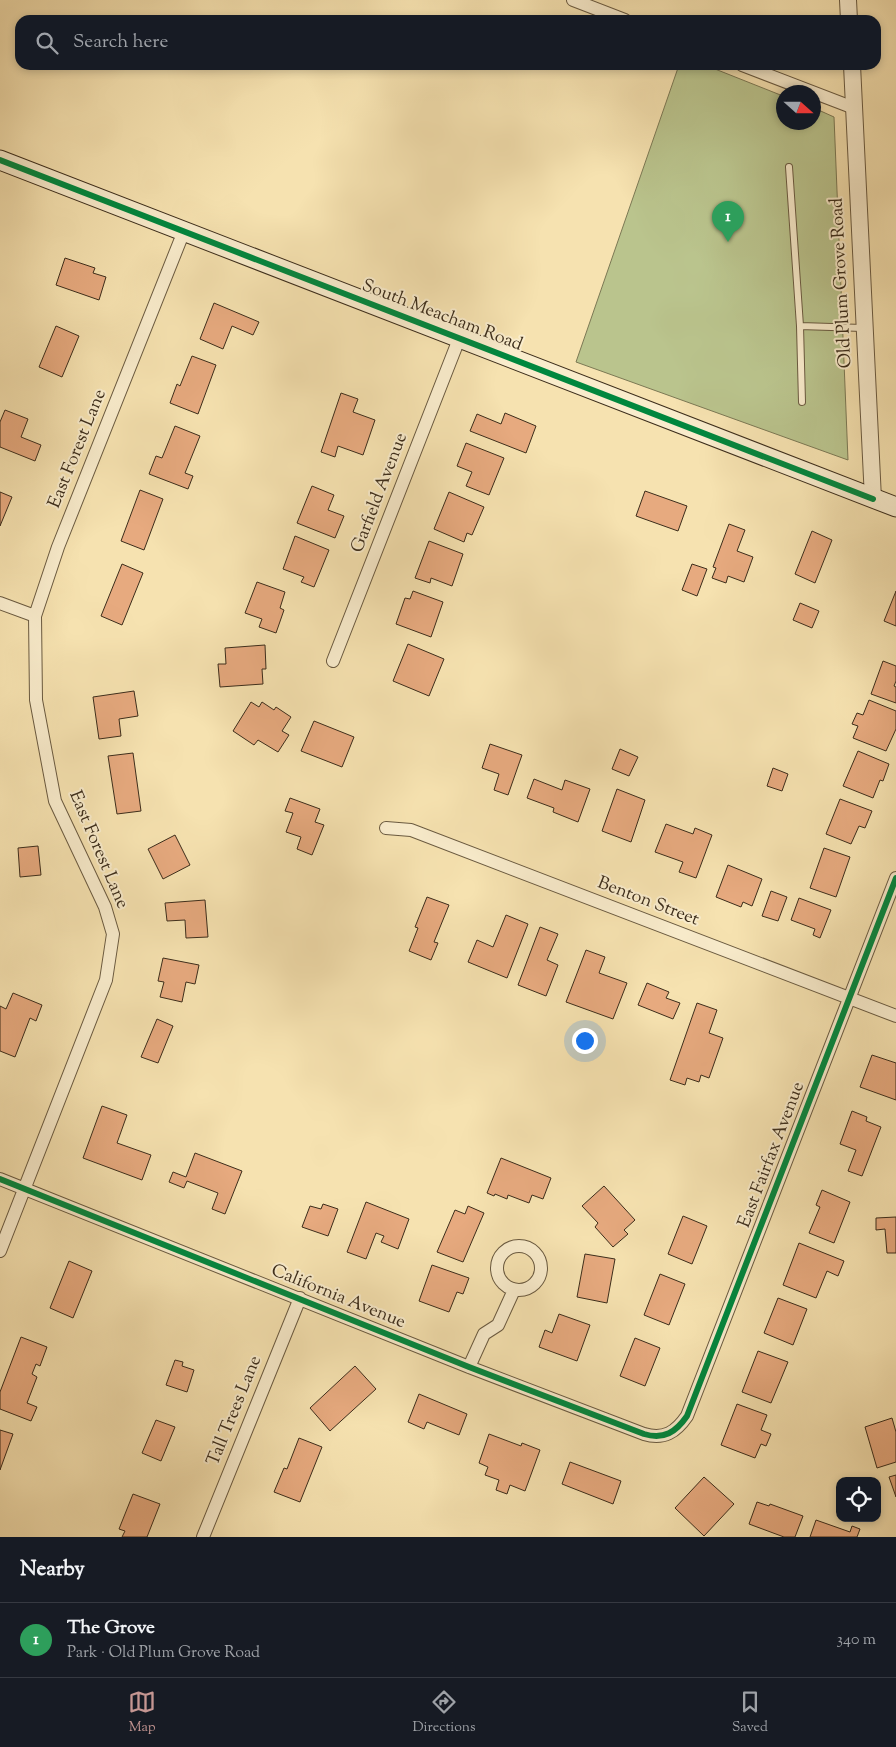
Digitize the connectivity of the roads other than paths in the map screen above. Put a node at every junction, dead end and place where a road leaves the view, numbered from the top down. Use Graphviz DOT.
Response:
graph roads {
  1 [pos="574,0"];
  2 [pos="848,0"];
  3 [pos="612,15"];
  4 [pos="849,15"];
  5 [pos="755,70"];
  6 [pos="852,70"];
  7 [pos="854,108"];
  8 [pos="0,160"];
  9 [pos="789,167"];
  10 [pos="184,232"];
  11 [pos="800,326"];
  12 [pos="864,328"];
  13 [pos="459,339"];
  14 [pos="802,402"];
  15 [pos="873,499"];
  16 [pos="896,507"];
  17 [pos="0,603"];
  18 [pos="35,616"];
  19 [pos="333,661"];
  20 [pos="386,828"];
  21 [pos="896,878"];
  22 [pos="849,998"];
  23 [pos="896,1016"];
  24 [pos="0,1178"];
  25 [pos="25,1188"];
  26 [pos="0,1251"];
  27 [pos="514,1290"];
  28 [pos="300,1298"];
  29 [pos="469,1367"];
  30 [pos="666,1435"];
  31 [pos="203,1537"];
  1 -- 3 [label="street"];
  2 -- 4 [label="street"];
  5 -- 7 [label="street"];
  6 -- 7 [label="street, Old Plum Grove Road"];
  7 -- 12 [label="street, Old Plum Grove Road"];
  8 -- 10 [label="main road, South Meacham Road"];
  9 -- 11 [label="lane"];
  10 -- 13 [label="main road, South Meacham Road"];
  10 -- 18 [label="street, East Forest Lane"];
  11 -- 12 [label="lane"];
  11 -- 14 [label="lane"];
  12 -- 15 [label="street, Old Plum Grove Road"];
  13 -- 15 [label="main road, South Meacham Road"];
  13 -- 19 [label="street, Garfield Avenue"];
  15 -- 16 [label="main road, South Meacham Road"];
  17 -- 18 [label="street"];
  18 -- 25 [label="street, East Forest Lane"];
  20 -- 22 [label="street, Benton Street"];
  21 -- 22 [label="street, East Fairfax Avenue"];
  22 -- 23 [label="street, Benton Street"];
  22 -- 30 [label="street, East Fairfax Avenue"];
  24 -- 25 [label="street, California Avenue"];
  25 -- 26 [label="street, East Forest Lane"];
  25 -- 28 [label="street, California Avenue"];
  27 -- 29 [label="street"];
  28 -- 29 [label="street, California Avenue"];
  28 -- 31 [label="street, Tall Trees Lane"];
  29 -- 30 [label="street, California Avenue"];
}
